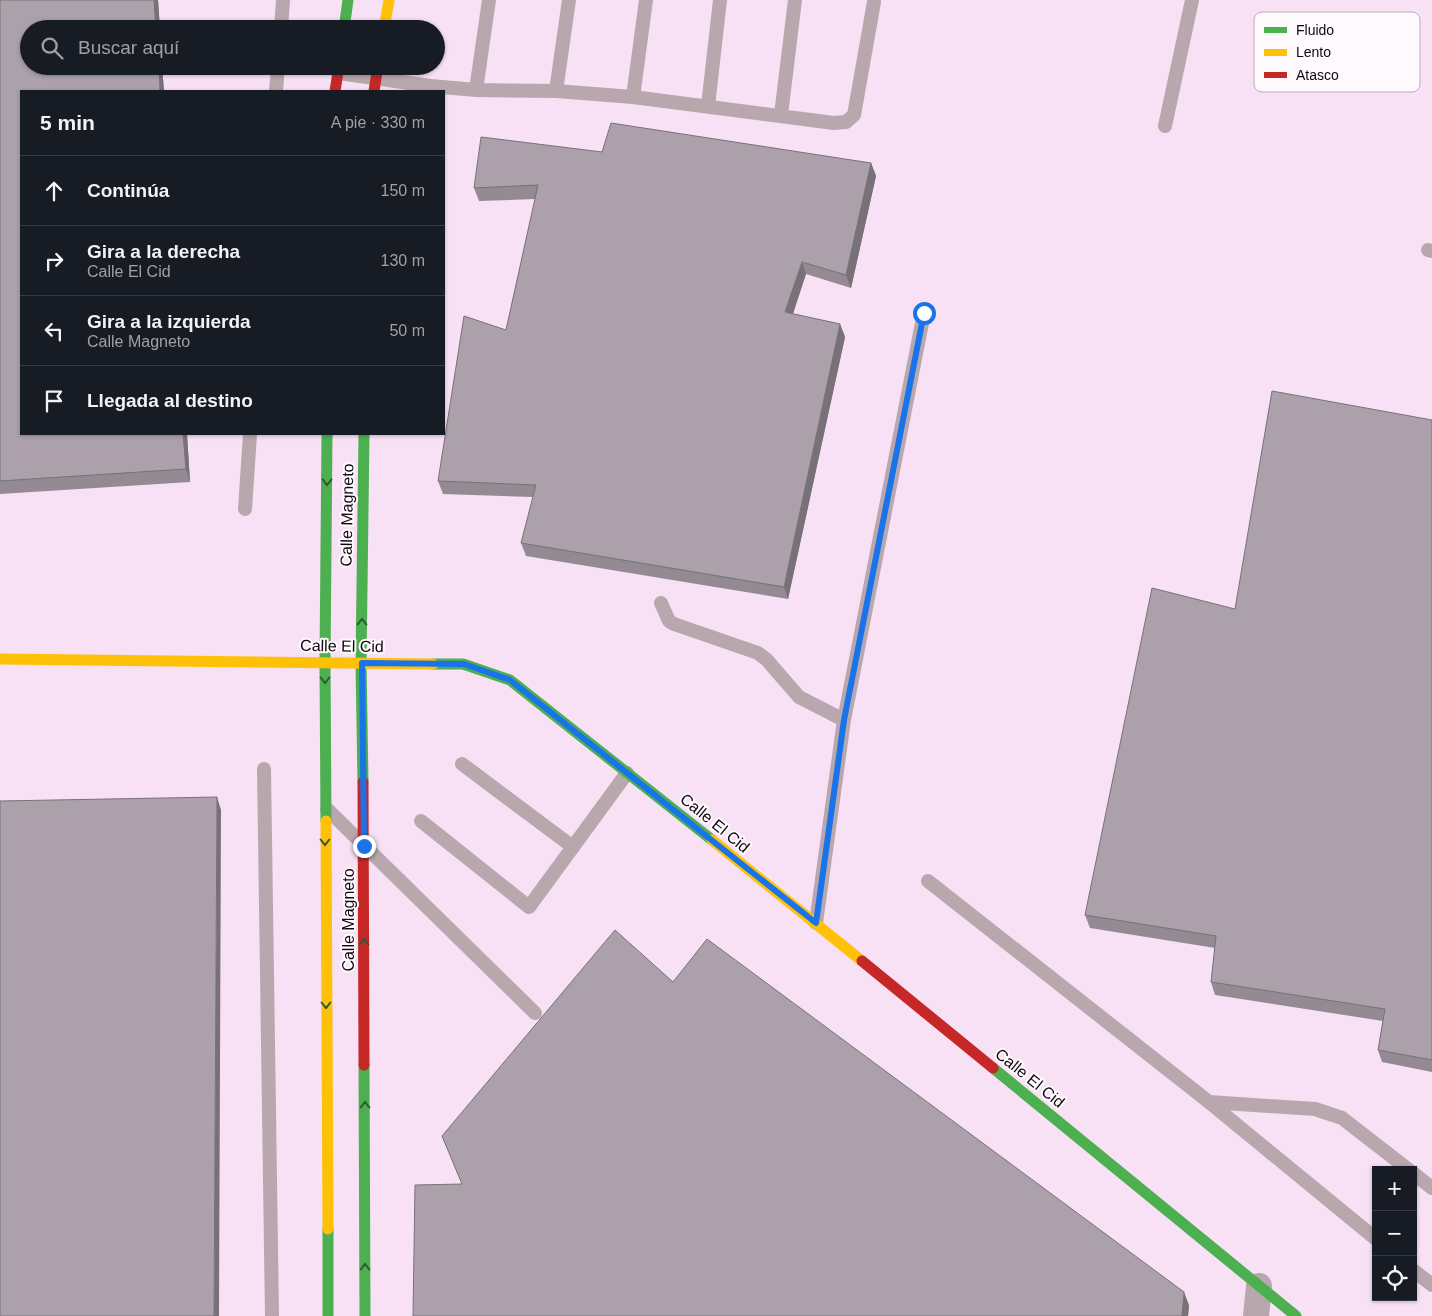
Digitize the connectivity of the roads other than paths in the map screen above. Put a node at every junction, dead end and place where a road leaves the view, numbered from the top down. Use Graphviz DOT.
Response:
graph roads {
  1 [pos="283,0"];
  2 [pos="348,0"];
  3 [pos="389,0"];
  4 [pos="490,0"];
  5 [pos="569,0"];
  6 [pos="646,0"];
  7 [pos="720,0"];
  8 [pos="796,0"];
  9 [pos="1192,0"];
  10 [pos="874,2"];
  11 [pos="282,20"];
  12 [pos="345,20"];
  13 [pos="386,20"];
  14 [pos="277,75"];
  15 [pos="337,75"];
  16 [pos="359,75"];
  17 [pos="376,79"];
  18 [pos="276,90"];
  19 [pos="335,90"];
  20 [pos="476,90"];
  21 [pos="556,91"];
  22 [pos="633,97"];
  23 [pos="708,106"];
  24 [pos="781,115"];
  25 [pos="1165,126"];
  26 [pos="924,313"];
  27 [pos="250,435"];
  28 [pos="327,435"];
  29 [pos="364,435"];
  30 [pos="245,509"];
  31 [pos="661,602"];
  32 [pos="0,659"];
  33 [pos="325,662"];
  34 [pos="362,663"];
  35 [pos="844,720"];
  36 [pos="462,764"];
  37 [pos="264,769"];
  38 [pos="627,773"];
  39 [pos="325,806"];
  40 [pos="421,821"];
  41 [pos="364,846"];
  42 [pos="573,847"];
  43 [pos="928,881"];
  44 [pos="816,923"];
  45 [pos="536,1013"];
  46 [pos="1209,1102"];
  47 [pos="1404,1166"];
  48 [pos="1417,1176"];
  49 [pos="1432,1188"];
  50 [pos="1372,1236"];
  51 [pos="1417,1273"];
  52 [pos="1432,1285"];
  53 [pos="1260,1286"];
  54 [pos="272,1316"];
  55 [pos="328,1316"];
  56 [pos="365,1316"];
  57 [pos="1256,1316"];
  58 [pos="1296,1316"];
  1 -- 11 [label="lane"];
  2 -- 12 [label="main road"];
  3 -- 13 [label="main road"];
  4 -- 20 [label="lane"];
  5 -- 21 [label="lane"];
  6 -- 22 [label="lane"];
  7 -- 23 [label="lane"];
  8 -- 24 [label="lane"];
  9 -- 25 [label="lane"];
  10 -- 24 [label="lane"];
  14 -- 18 [label="lane"];
  15 -- 19 [label="main road"];
  16 -- 17 [label="lane"];
  17 -- 20 [label="lane"];
  20 -- 21 [label="lane"];
  21 -- 22 [label="lane"];
  22 -- 23 [label="lane"];
  23 -- 24 [label="lane"];
  26 -- 35 [label="lane"];
  27 -- 30 [label="lane"];
  28 -- 33 [label="main road, Calle Magneto, one-way"];
  34 -- 29 [label="main road, Calle Magneto, one-way"];
  31 -- 35 [label="lane"];
  32 -- 33 [label="main road, Calle El Cid"];
  33 -- 34 [label="main road, Calle El Cid"];
  33 -- 39 [label="main road, Calle Magneto, one-way"];
  34 -- 38 [label="main road, Calle El Cid"];
  34 -- 41 [label="main road, Calle Magneto"];
  35 -- 44 [label="lane"];
  36 -- 42 [label="lane"];
  37 -- 54 [label="lane"];
  38 -- 42 [label="lane"];
  38 -- 44 [label="main road, Calle El Cid"];
  39 -- 41 [label="lane"];
  39 -- 55 [label="main road, Calle Magneto, one-way"];
  40 -- 42 [label="lane"];
  41 -- 45 [label="lane"];
  56 -- 41 [label="main road, Calle Magneto, one-way"];
  43 -- 46 [label="lane"];
  44 -- 53 [label="main road, Calle El Cid"];
  46 -- 47 [label="lane"];
  46 -- 50 [label="lane"];
  48 -- 49 [label="lane"];
  51 -- 52 [label="lane"];
  53 -- 57 [label="street"];
  53 -- 58 [label="main road, Calle El Cid"];
}
